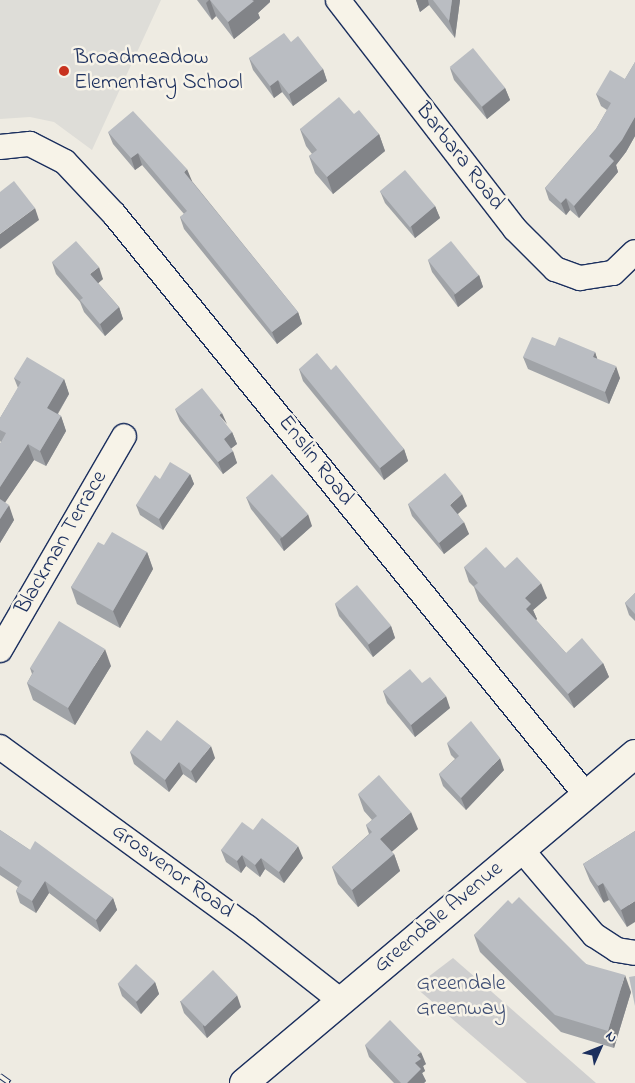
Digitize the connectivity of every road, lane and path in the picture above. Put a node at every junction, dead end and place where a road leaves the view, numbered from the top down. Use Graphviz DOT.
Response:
graph roads {
  1 [pos="338,0"];
  2 [pos="0,148"];
  3 [pos="635,252"];
  4 [pos="124,436"];
  5 [pos="0,650"];
  6 [pos="0,747"];
  7 [pos="635,754"];
  8 [pos="586,795"];
  9 [pos="521,849"];
  10 [pos="635,953"];
  11 [pos="341,1001"];
  12 [pos="244,1083"];
  1 -- 3 [label="street, Barbara Road"];
  2 -- 8 [label="street, Enslin Road"];
  4 -- 5 [label="street, Blackman Terrace"];
  6 -- 11 [label="street, Grosvenor Road"];
  7 -- 8 [label="main road, Greendale Avenue"];
  8 -- 9 [label="main road, Greendale Avenue"];
  9 -- 10 [label="street"];
  9 -- 11 [label="main road, Greendale Avenue"];
  11 -- 12 [label="main road, Greendale Avenue"];
}
